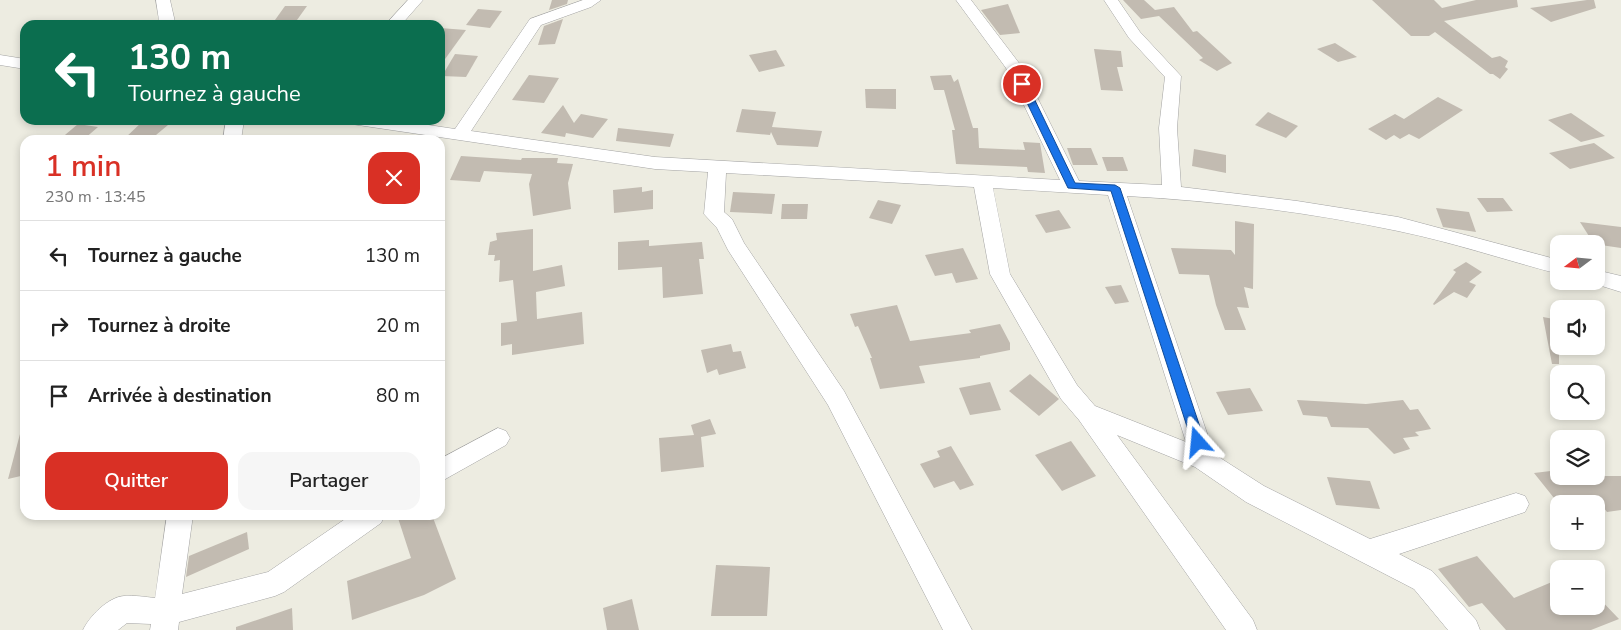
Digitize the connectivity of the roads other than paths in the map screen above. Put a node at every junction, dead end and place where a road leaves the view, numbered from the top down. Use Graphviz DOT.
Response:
graph roads {
  1 [pos="163,0"];
  2 [pos="416,0"];
  3 [pos="594,0"];
  4 [pos="963,0"];
  5 [pos="1111,0"];
  6 [pos="167,20"];
  7 [pos="398,20"];
  8 [pos="0,60"];
  9 [pos="20,63"];
  10 [pos="392,125"];
  11 [pos="459,135"];
  12 [pos="718,167"];
  13 [pos="982,181"];
  14 [pos="1072,186"];
  15 [pos="1115,188"];
  16 [pos="1172,192"];
  17 [pos="1550,265"];
  18 [pos="1605,280"];
  19 [pos="1621,284"];
  20 [pos="1087,413"];
  21 [pos="498,438"];
  22 [pos="1204,460"];
  23 [pos="445,467"];
  24 [pos="1516,504"];
  25 [pos="179,520"];
  26 [pos="365,520"];
  27 [pos="1368,552"];
  28 [pos="165,621"];
  29 [pos="101,629"];
  30 [pos="958,630"];
  31 [pos="1243,630"];
  32 [pos="1466,630"];
  1 -- 6 [label="street"];
  2 -- 7 [label="street"];
  3 -- 11 [label="street"];
  4 -- 14 [label="street"];
  5 -- 16 [label="street"];
  8 -- 9 [label="street"];
  10 -- 11 [label="street"];
  11 -- 12 [label="street"];
  12 -- 13 [label="street"];
  12 -- 30 [label="street"];
  13 -- 14 [label="street"];
  13 -- 20 [label="street"];
  14 -- 15 [label="street"];
  15 -- 16 [label="street"];
  15 -- 22 [label="street"];
  16 -- 17 [label="street"];
  18 -- 19 [label="street"];
  20 -- 22 [label="street"];
  20 -- 31 [label="street"];
  21 -- 23 [label="street"];
  22 -- 27 [label="street"];
  24 -- 27 [label="street"];
  25 -- 28 [label="street"];
  26 -- 28 [label="street"];
  27 -- 32 [label="street"];
  28 -- 29 [label="street"];
}
